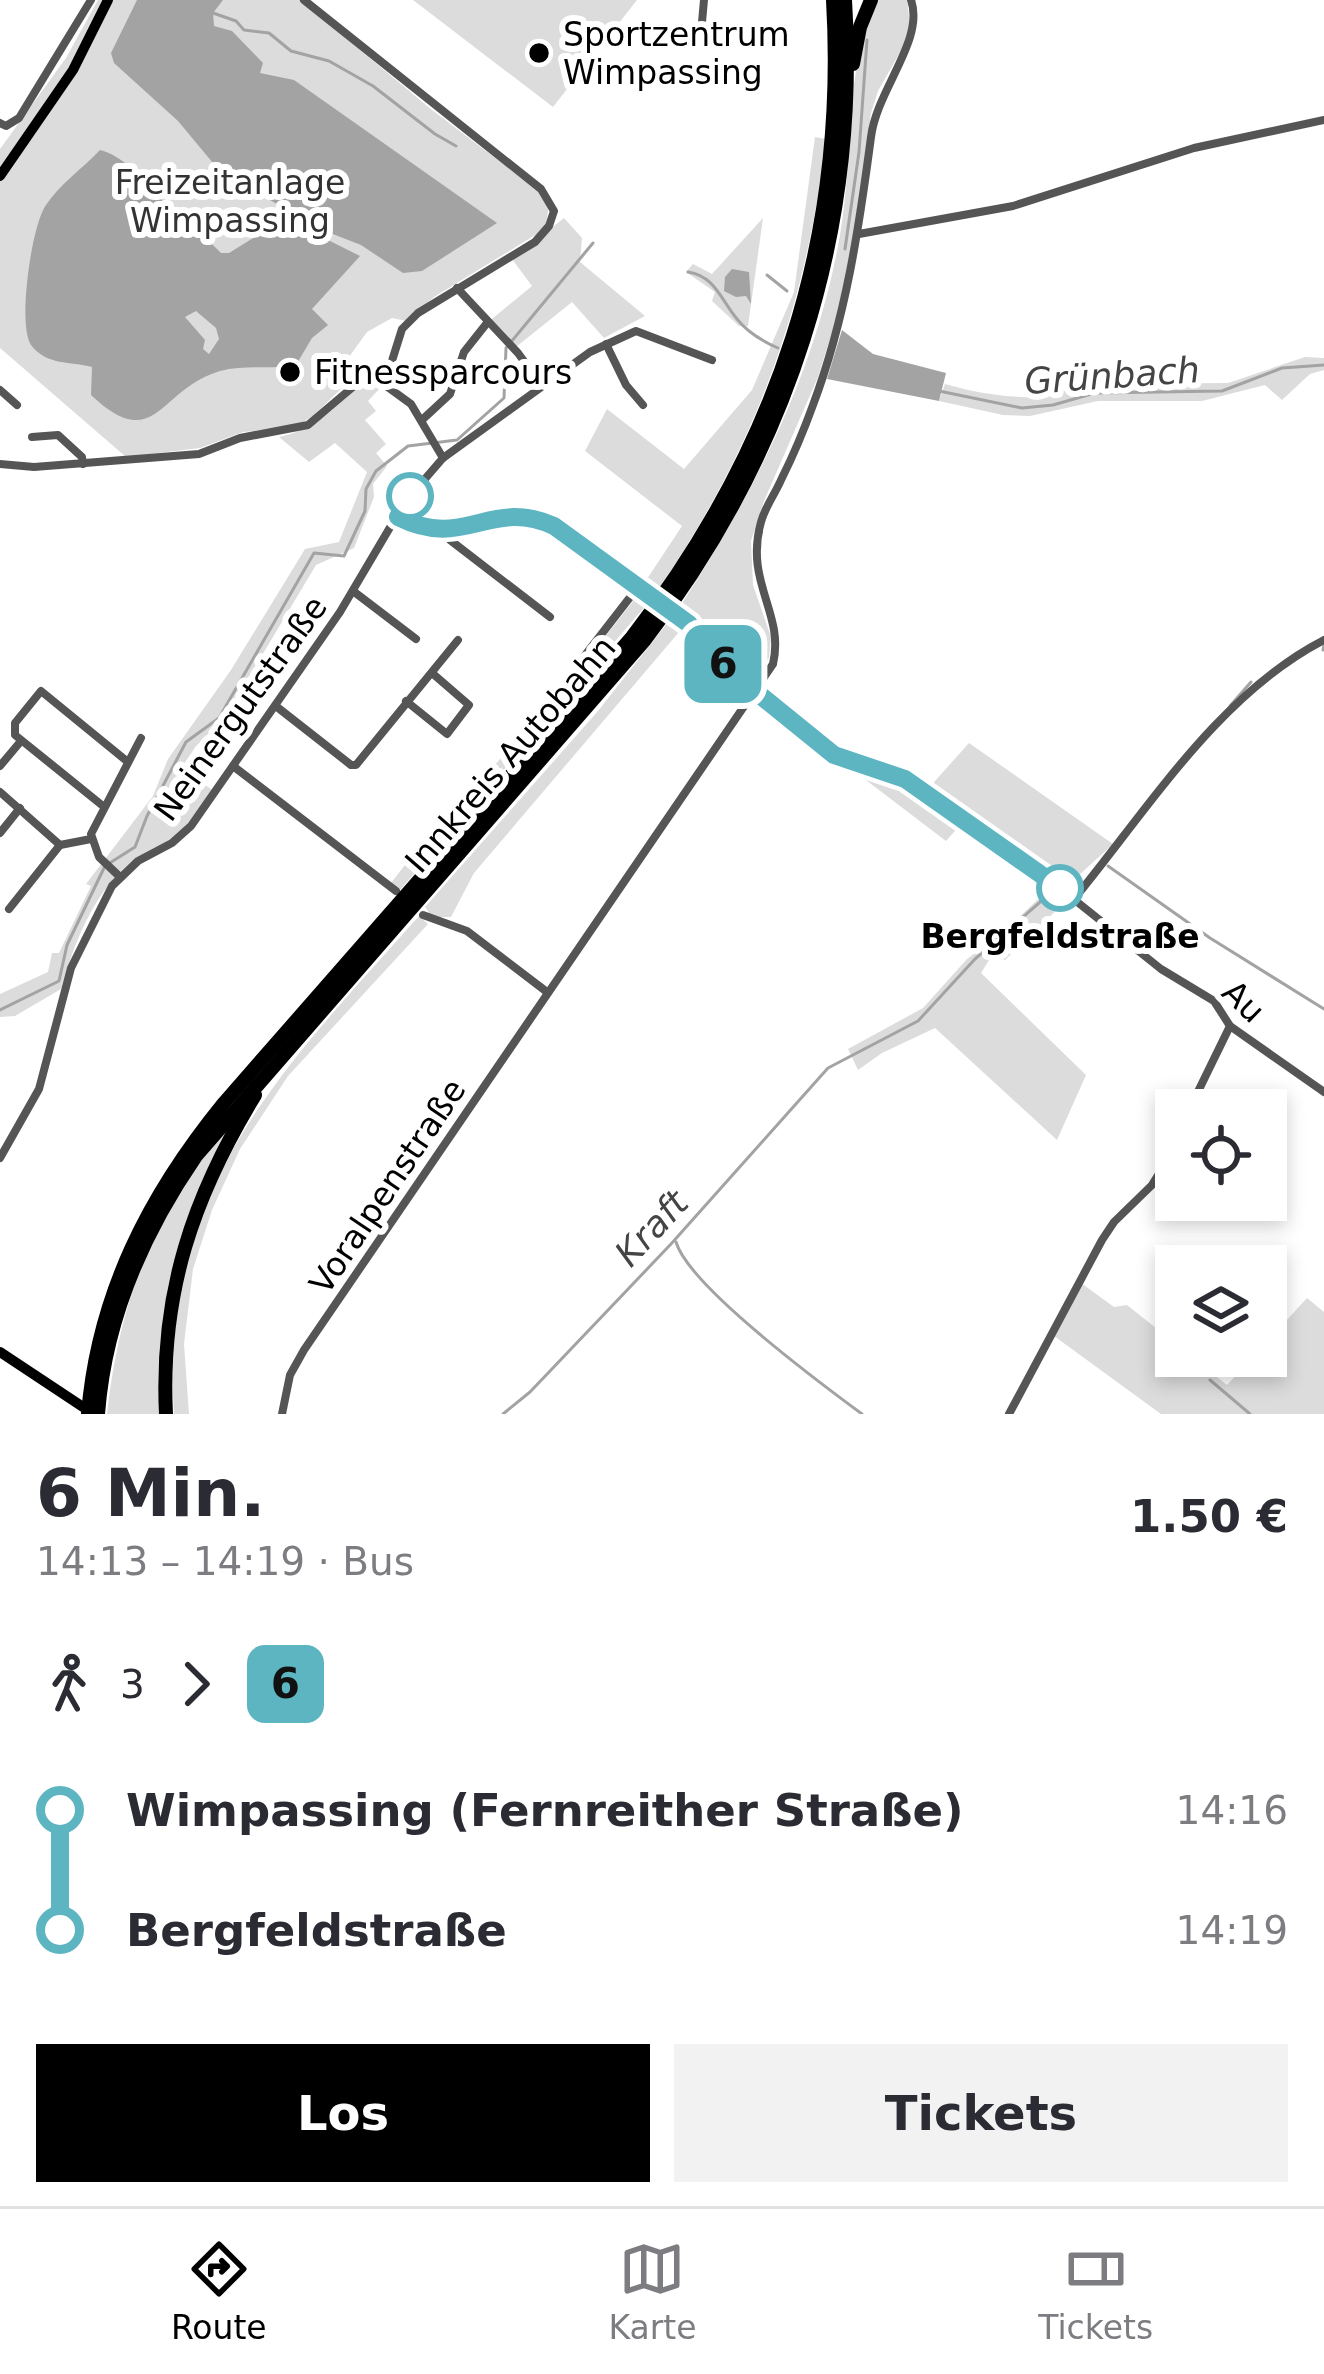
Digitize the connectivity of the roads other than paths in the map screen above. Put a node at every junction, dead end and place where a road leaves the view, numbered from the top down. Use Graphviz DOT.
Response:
graph roads {
  1 [pos="108,0"];
  2 [pos="304,0"];
  3 [pos="704,0"];
  4 [pos="833,0"];
  5 [pos="844,0"];
  6 [pos="871,0"];
  7 [pos="911,0"];
  8 [pos="89,1"];
  9 [pos="702,22"];
  10 [pos="847,92"];
  11 [pos="1324,120"];
  12 [pos="0,123"];
  13 [pos="0,176"];
  14 [pos="859,234"];
  15 [pos="458,289"];
  16 [pos="487,323"];
  17 [pos="606,344"];
  18 [pos="712,360"];
  19 [pos="385,383"];
  20 [pos="542,386"];
  21 [pos="0,391"];
  22 [pos="17,405"];
  23 [pos="643,405"];
  24 [pos="423,419"];
  25 [pos="32,437"];
  26 [pos="443,458"];
  27 [pos="0,464"];
  28 [pos="83,464"];
  29 [pos="398,517"];
  30 [pos="447,531"];
  31 [pos="638,587"];
  32 [pos="353,591"];
  33 [pos="664,606"];
  34 [pos="550,617"];
  35 [pos="416,639"];
  36 [pos="458,640"];
  37 [pos="1324,640"];
  38 [pos="579,663"];
  39 [pos="432,673"];
  40 [pos="757,690"];
  41 [pos="406,701"];
  42 [pos="277,706"];
  43 [pos="141,738"];
  44 [pos="21,741"];
  45 [pos="128,762"];
  46 [pos="0,766"];
  47 [pos="233,766"];
  48 [pos="0,792"];
  49 [pos="104,806"];
  50 [pos="20,808"];
  51 [pos="0,833"];
  52 [pos="91,838"];
  53 [pos="60,845"];
  54 [pos="119,877"];
  55 [pos="1070,895"];
  56 [pos="409,902"];
  57 [pos="9,909"];
  58 [pos="548,992"];
  59 [pos="1230,1026"];
  60 [pos="273,1065"];
  61 [pos="1199,1089"];
  62 [pos="1324,1092"];
  63 [pos="0,1158"];
  64 [pos="1155,1180"];
  65 [pos="0,1352"];
  66 [pos="93,1409"];
  67 [pos="166,1414"];
  68 [pos="282,1414"];
  69 [pos="1009,1414"];
  1 -- 13 [label="main road"];
  2 -- 15 [label="street"];
  3 -- 9 [label="street"];
  4 -- 33 [label="highway, Innkreis Autobahn"];
  5 -- 10 [label="highway, Innkreis Autobahn"];
  6 -- 10 [label="highway"];
  7 -- 14 [label="street, Voralpenstraße"];
  8 -- 12 [label="street"];
  10 -- 33 [label="highway, Innkreis Autobahn"];
  11 -- 14 [label="street"];
  14 -- 40 [label="street, Voralpenstraße"];
  15 -- 16 [label="street"];
  15 -- 19 [label="street"];
  16 -- 20 [label="street"];
  16 -- 24 [label="street"];
  17 -- 18 [label="street"];
  17 -- 20 [label="street, Neinergutstraße"];
  17 -- 23 [label="street"];
  19 -- 24 [label="street"];
  19 -- 28 [label="street"];
  20 -- 26 [label="street, Neinergutstraße"];
  21 -- 22 [label="street"];
  24 -- 26 [label="street"];
  25 -- 28 [label="street"];
  26 -- 29 [label="street, Neinergutstraße"];
  27 -- 28 [label="street"];
  29 -- 30 [label="street"];
  29 -- 32 [label="street, Neinergutstraße"];
  30 -- 31 [label="street, Au"];
  30 -- 34 [label="street"];
  31 -- 33 [label="street, Au"];
  31 -- 38 [label="street"];
  32 -- 35 [label="street, Neinergutstraße"];
  32 -- 42 [label="street, Neinergutstraße"];
  33 -- 40 [label="street, Au"];
  33 -- 56 [label="highway, Innkreis Autobahn"];
  36 -- 39 [label="street"];
  37 -- 55 [label="street"];
  39 -- 41 [label="street"];
  39 -- 41 [label="street"];
  40 -- 55 [label="street, Au"];
  40 -- 58 [label="street, Voralpenstraße"];
  41 -- 42 [label="street"];
  42 -- 47 [label="street, Neinergutstraße"];
  43 -- 45 [label="street"];
  44 -- 45 [label="street"];
  44 -- 46 [label="street"];
  44 -- 49 [label="street"];
  45 -- 49 [label="street"];
  47 -- 54 [label="street, Neinergutstraße"];
  47 -- 56 [label="street"];
  48 -- 50 [label="street"];
  49 -- 52 [label="street"];
  50 -- 51 [label="street"];
  50 -- 53 [label="street"];
  52 -- 53 [label="street"];
  52 -- 54 [label="street"];
  53 -- 57 [label="street"];
  54 -- 63 [label="street, Neinergutstraße"];
  55 -- 59 [label="street, Au"];
  56 -- 58 [label="street"];
  56 -- 60 [label="highway, Innkreis Autobahn"];
  56 -- 66 [label="highway, Innkreis Autobahn"];
  58 -- 68 [label="street, Voralpenstraße"];
  59 -- 61 [label="street"];
  59 -- 62 [label="street, Au"];
  60 -- 66 [label="highway, Innkreis Autobahn"];
  60 -- 67 [label="highway"];
  64 -- 69 [label="street"];
  65 -- 66 [label="main road"];
}
